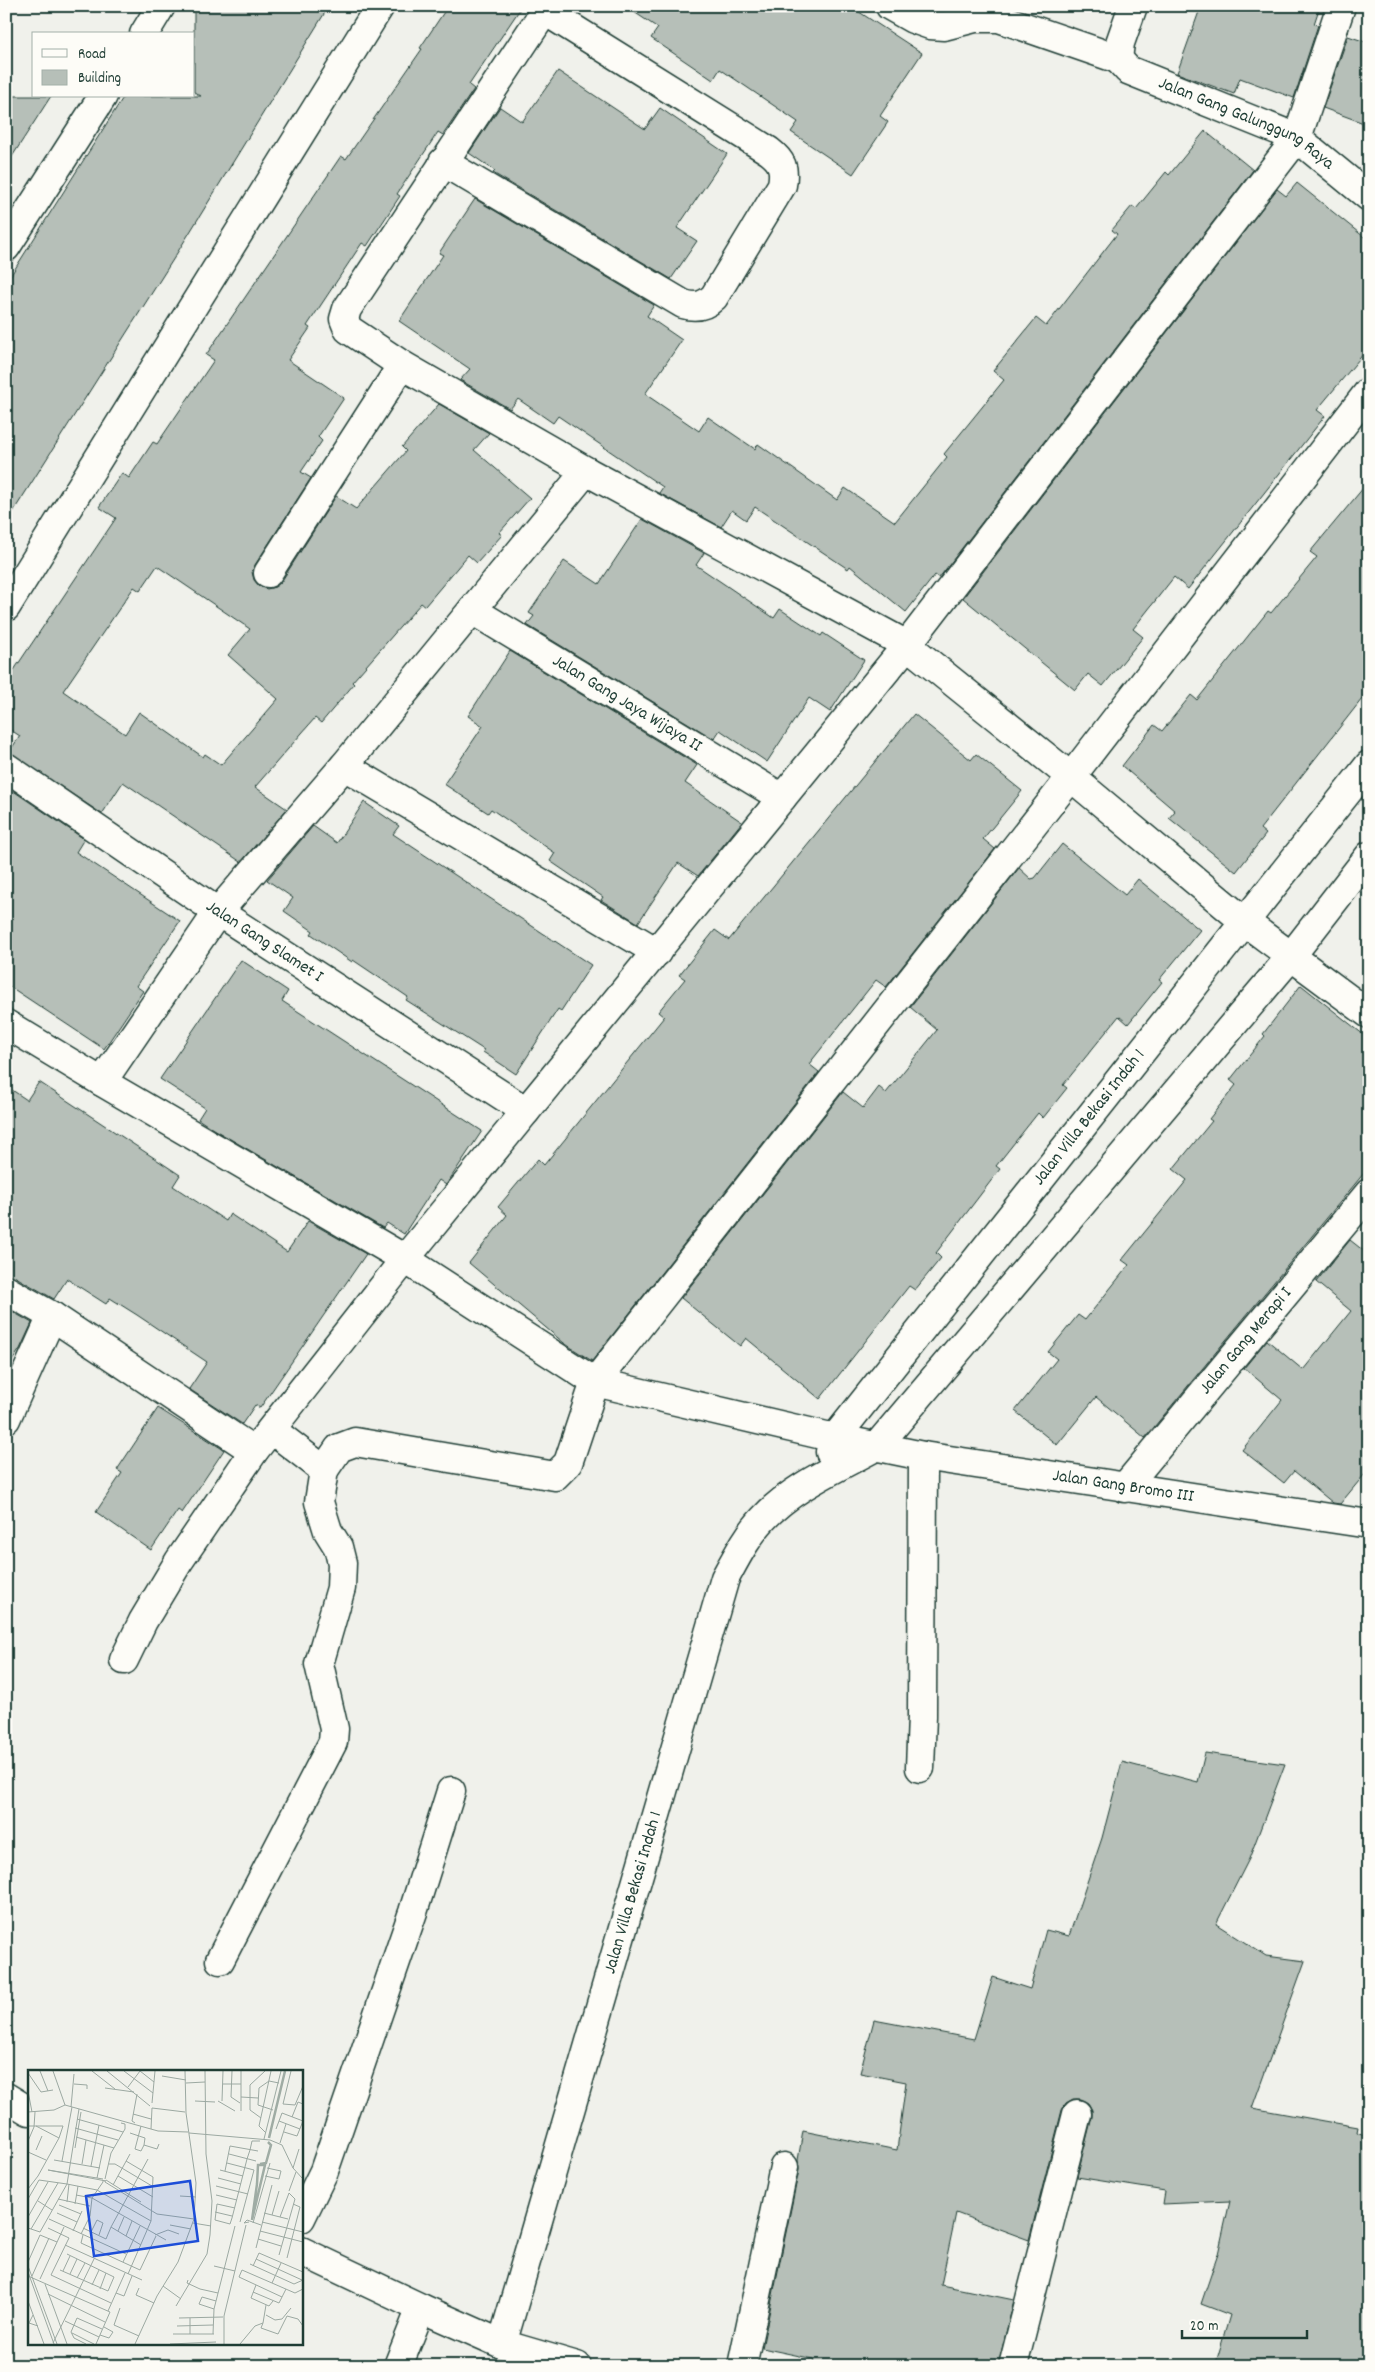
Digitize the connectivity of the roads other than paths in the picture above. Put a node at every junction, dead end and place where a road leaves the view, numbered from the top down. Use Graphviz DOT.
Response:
graph roads {
  1 [pos="162,6"];
  2 [pos="380,6"];
  3 [pos="890,6"];
  4 [pos="1133,6"];
  5 [pos="1341,6"];
  6 [pos="547,9"];
  7 [pos="145,32"];
  8 [pos="1118,59"];
  9 [pos="102,98"];
  10 [pos="1297,138"];
  11 [pos="444,162"];
  12 [pos="1369,197"];
  13 [pos="6,247"];
  14 [pos="402,365"];
  15 [pos="1369,391"];
  16 [pos="586,471"];
  17 [pos="268,573"];
  18 [pos="6,607"];
  19 [pos="472,610"];
  20 [pos="907,645"];
  21 [pos="1369,765"];
  22 [pos="344,766"];
  23 [pos="6,767"];
  24 [pos="1071,777"];
  25 [pos="782,798"];
  26 [pos="1369,856"];
  27 [pos="218,912"];
  28 [pos="1245,922"];
  29 [pos="657,952"];
  30 [pos="1292,955"];
  31 [pos="1369,1014"];
  32 [pos="6,1024"];
  33 [pos="102,1082"];
  34 [pos="526,1111"];
  35 [pos="1369,1193"];
  36 [pos="405,1259"];
  37 [pos="6,1290"];
  38 [pos="52,1316"];
  39 [pos="594,1382"];
  40 [pos="6,1419"];
  41 [pos="272,1430"];
  42 [pos="835,1438"];
  43 [pos="877,1446"];
  44 [pos="254,1450"];
  45 [pos="923,1456"];
  46 [pos="324,1470"];
  47 [pos="821,1477"];
  48 [pos="1124,1488"];
  49 [pos="1369,1524"];
  50 [pos="124,1660"];
  51 [pos="920,1768"];
  52 [pos="452,1791"];
  53 [pos="220,1960"];
  54 [pos="6,2097"];
  55 [pos="28,2110"];
  56 [pos="1077,2114"];
  57 [pos="784,2167"];
  58 [pos="302,2216"];
  59 [pos="302,2251"];
  60 [pos="421,2308"];
  61 [pos="502,2344"];
  62 [pos="398,2366"];
  63 [pos="578,2366"];
  64 [pos="742,2366"];
  65 [pos="1013,2366"];
  1 -- 7 [label="street"];
  2 -- 18 [label="street"];
  3 -- 8 [label="street, Jalan Gang Galunggung Raya"];
  4 -- 8 [label="street"];
  5 -- 10 [label="street"];
  6 -- 11 [label="street"];
  6 -- 11 [label="street"];
  8 -- 10 [label="street, Jalan Gang Galunggung Raya"];
  9 -- 13 [label="street"];
  10 -- 12 [label="street, Jalan Gang Galunggung Raya"];
  10 -- 20 [label="street"];
  11 -- 14 [label="street"];
  14 -- 16 [label="street"];
  14 -- 17 [label="street"];
  15 -- 24 [label="street"];
  16 -- 19 [label="street"];
  16 -- 20 [label="street"];
  19 -- 22 [label="street"];
  19 -- 25 [label="street, Jalan Gang Jaya Wijaya II"];
  20 -- 24 [label="street"];
  20 -- 25 [label="street"];
  21 -- 28 [label="street, Jalan Villa Bekasi Indah 1"];
  22 -- 27 [label="street"];
  22 -- 29 [label="street"];
  23 -- 27 [label="street, Jalan Gang Slamet I"];
  24 -- 28 [label="street"];
  24 -- 39 [label="street"];
  25 -- 29 [label="street"];
  26 -- 30 [label="street, Jalan Villa Bekasi Indah 1"];
  27 -- 33 [label="street"];
  27 -- 34 [label="street, Jalan Gang Slamet I"];
  28 -- 30 [label="street"];
  28 -- 42 [label="street, Jalan Villa Bekasi Indah 1"];
  29 -- 34 [label="street"];
  30 -- 31 [label="street"];
  30 -- 43 [label="street, Jalan Villa Bekasi Indah 1"];
  32 -- 33 [label="street, Jalan Gang Bromo III"];
  33 -- 36 [label="street, Jalan Gang Bromo III"];
  34 -- 36 [label="street"];
  35 -- 48 [label="street, Jalan Gang Merapi I"];
  36 -- 39 [label="street, Jalan Gang Bromo III"];
  36 -- 41 [label="street"];
  37 -- 38 [label="street"];
  38 -- 40 [label="street"];
  38 -- 44 [label="street"];
  39 -- 42 [label="street, Jalan Gang Bromo III"];
  39 -- 46 [label="street"];
  41 -- 44 [label="street"];
  41 -- 46 [label="street"];
  42 -- 43 [label="street, Jalan Gang Bromo III"];
  42 -- 47 [label="street, Jalan Villa Bekasi Indah 1"];
  43 -- 45 [label="street, Jalan Gang Bromo III"];
  43 -- 47 [label="street, Jalan Villa Bekasi Indah 1"];
  44 -- 50 [label="street"];
  45 -- 48 [label="street, Jalan Gang Bromo III"];
  45 -- 51 [label="street"];
  46 -- 53 [label="street"];
  47 -- 61 [label="street, Jalan Villa Bekasi Indah 1"];
  48 -- 49 [label="street, Jalan Gang Bromo III"];
  52 -- 58 [label="street"];
  54 -- 55 [label="street"];
  56 -- 65 [label="street"];
  57 -- 64 [label="street"];
  59 -- 60 [label="street"];
  60 -- 61 [label="street"];
  60 -- 62 [label="street"];
  61 -- 63 [label="street"];
}
